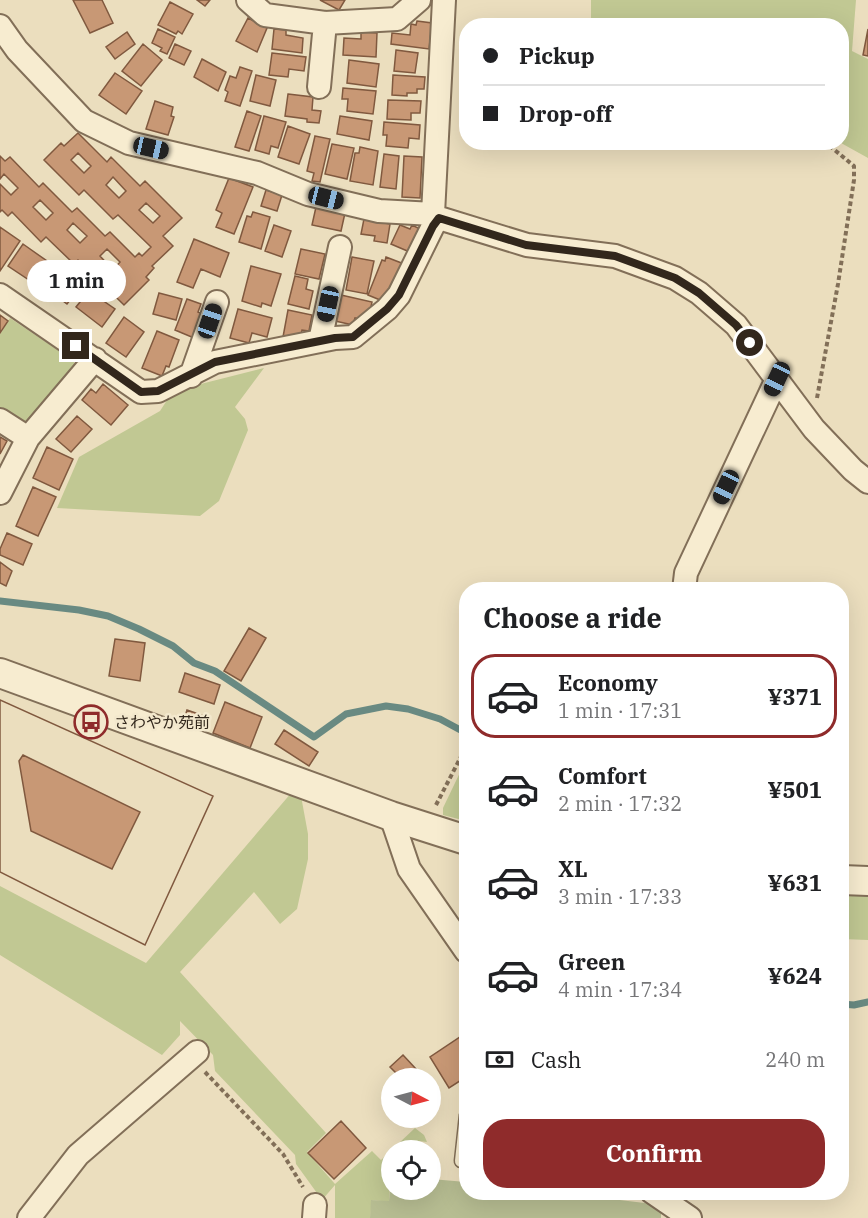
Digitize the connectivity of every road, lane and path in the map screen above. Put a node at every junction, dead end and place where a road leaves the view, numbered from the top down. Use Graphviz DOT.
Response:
graph roads {
  1 [pos="248,0"];
  2 [pos="419,0"];
  3 [pos="444,0"];
  4 [pos="325,23"];
  5 [pos="0,26"];
  6 [pos="320,87"];
  7 [pos="835,150"];
  8 [pos="436,216"];
  9 [pos="340,247"];
  10 [pos="0,295"];
  11 [pos="217,302"];
  12 [pos="320,341"];
  13 [pos="95,359"];
  14 [pos="191,376"];
  15 [pos="777,379"];
  16 [pos="0,420"];
  17 [pos="814,429"];
  18 [pos="28,438"];
  19 [pos="868,482"];
  20 [pos="0,493"];
  21 [pos="685,582"];
  22 [pos="0,674"];
  23 [pos="459,760"];
  24 [pos="391,816"];
  25 [pos="424,826"];
  26 [pos="459,838"];
  27 [pos="849,880"];
  28 [pos="868,881"];
  29 [pos="459,941"];
  30 [pos="197,1052"];
  31 [pos="664,1200"];
  32 [pos="314,1212"];
  33 [pos="29,1218"];
  34 [pos="690,1218"];
  1 -- 4 [label="street"];
  2 -- 4 [label="street"];
  3 -- 8 [label="street"];
  4 -- 6 [label="street"];
  5 -- 8 [label="street"];
  7 -- 17 [label="path"];
  8 -- 12 [label="street"];
  8 -- 15 [label="street"];
  9 -- 12 [label="street"];
  10 -- 13 [label="street"];
  11 -- 14 [label="street"];
  12 -- 14 [label="street"];
  13 -- 14 [label="street"];
  13 -- 18 [label="street"];
  15 -- 17 [label="street"];
  15 -- 21 [label="street"];
  16 -- 18 [label="street"];
  17 -- 19 [label="street"];
  18 -- 20 [label="street"];
  22 -- 24 [label="street"];
  23 -- 25 [label="path"];
  24 -- 25 [label="street"];
  24 -- 29 [label="street"];
  25 -- 26 [label="street"];
  27 -- 28 [label="street"];
  30 -- 32 [label="path"];
  30 -- 33 [label="street"];
  31 -- 34 [label="street"];
}
